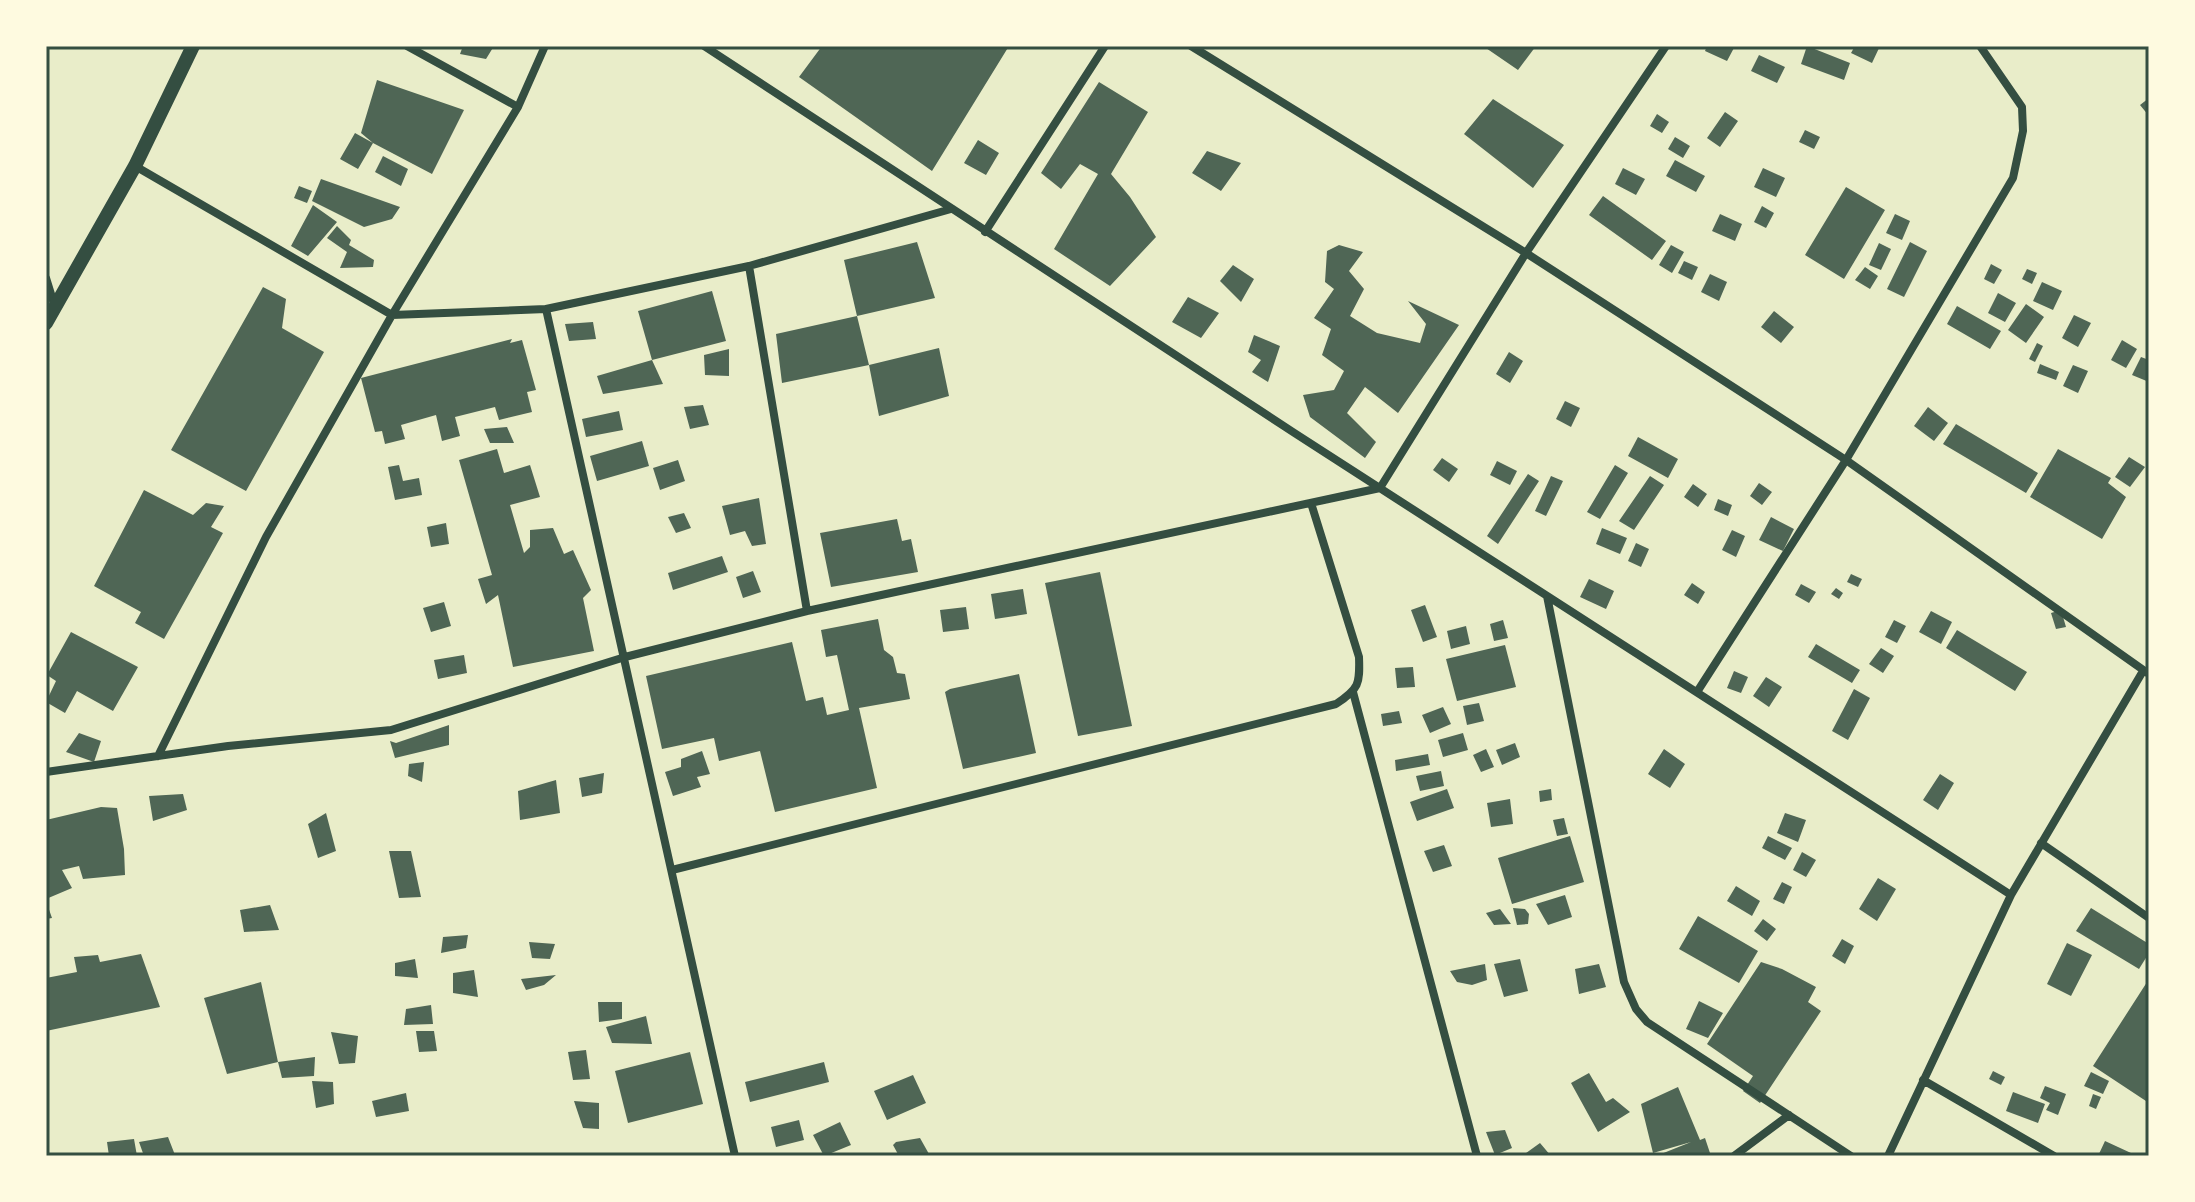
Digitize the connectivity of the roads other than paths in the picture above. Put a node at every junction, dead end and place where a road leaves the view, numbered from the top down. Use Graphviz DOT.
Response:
graph roads {
  1 [pos="193,46"];
  2 [pos="407,46"];
  3 [pos="545,46"];
  4 [pos="704,46"];
  5 [pos="1105,46"];
  6 [pos="1193,46"];
  7 [pos="1666,46"];
  8 [pos="1980,46"];
  9 [pos="518,107"];
  10 [pos="135,166"];
  11 [pos="951,209"];
  12 [pos="985,232"];
  13 [pos="1526,253"];
  14 [pos="749,266"];
  15 [pos="46,278"];
  16 [pos="55,308"];
  17 [pos="546,309"];
  18 [pos="392,315"];
  19 [pos="46,323"];
  20 [pos="1846,460"];
  21 [pos="1380,488"];
  22 [pos="1311,503"];
  23 [pos="1547,596"];
  24 [pos="807,611"];
  25 [pos="625,657"];
  26 [pos="2146,673"];
  27 [pos="1353,692"];
  28 [pos="1697,692"];
  29 [pos="158,756"];
  30 [pos="46,772"];
  31 [pos="2041,843"];
  32 [pos="672,870"];
  33 [pos="2011,895"];
  34 [pos="2149,918"];
  35 [pos="1923,1080"];
  36 [pos="1789,1115"];
  37 [pos="735,1156"];
  38 [pos="1477,1156"];
  39 [pos="1734,1156"];
  40 [pos="1851,1156"];
  41 [pos="1888,1156"];
  42 [pos="2054,1156"];
  1 -- 10 [label="street"];
  2 -- 9 [label="street"];
  3 -- 9 [label="street"];
  4 -- 11 [label="street"];
  5 -- 12 [label="street"];
  6 -- 13 [label="street"];
  7 -- 13 [label="street"];
  8 -- 20 [label="street"];
  9 -- 18 [label="street"];
  10 -- 16 [label="street"];
  10 -- 18 [label="street"];
  11 -- 12 [label="street"];
  11 -- 14 [label="street"];
  12 -- 21 [label="street"];
  13 -- 20 [label="street"];
  13 -- 21 [label="street"];
  14 -- 17 [label="street"];
  14 -- 24 [label="street"];
  15 -- 16 [label="street"];
  16 -- 19 [label="street"];
  17 -- 18 [label="street"];
  17 -- 25 [label="street"];
  18 -- 29 [label="street"];
  20 -- 26 [label="street"];
  20 -- 28 [label="street"];
  21 -- 22 [label="street"];
  21 -- 23 [label="street"];
  22 -- 24 [label="street"];
  22 -- 27 [label="street"];
  23 -- 28 [label="street"];
  23 -- 36 [label="street"];
  24 -- 25 [label="street"];
  25 -- 29 [label="street"];
  25 -- 32 [label="street"];
  26 -- 31 [label="street"];
  27 -- 32 [label="street"];
  27 -- 38 [label="street"];
  28 -- 33 [label="street"];
  29 -- 30 [label="street"];
  31 -- 33 [label="street"];
  31 -- 34 [label="street"];
  32 -- 37 [label="street"];
  33 -- 35 [label="street"];
  35 -- 41 [label="street"];
  35 -- 42 [label="street"];
  36 -- 39 [label="street"];
  36 -- 40 [label="street"];
}
